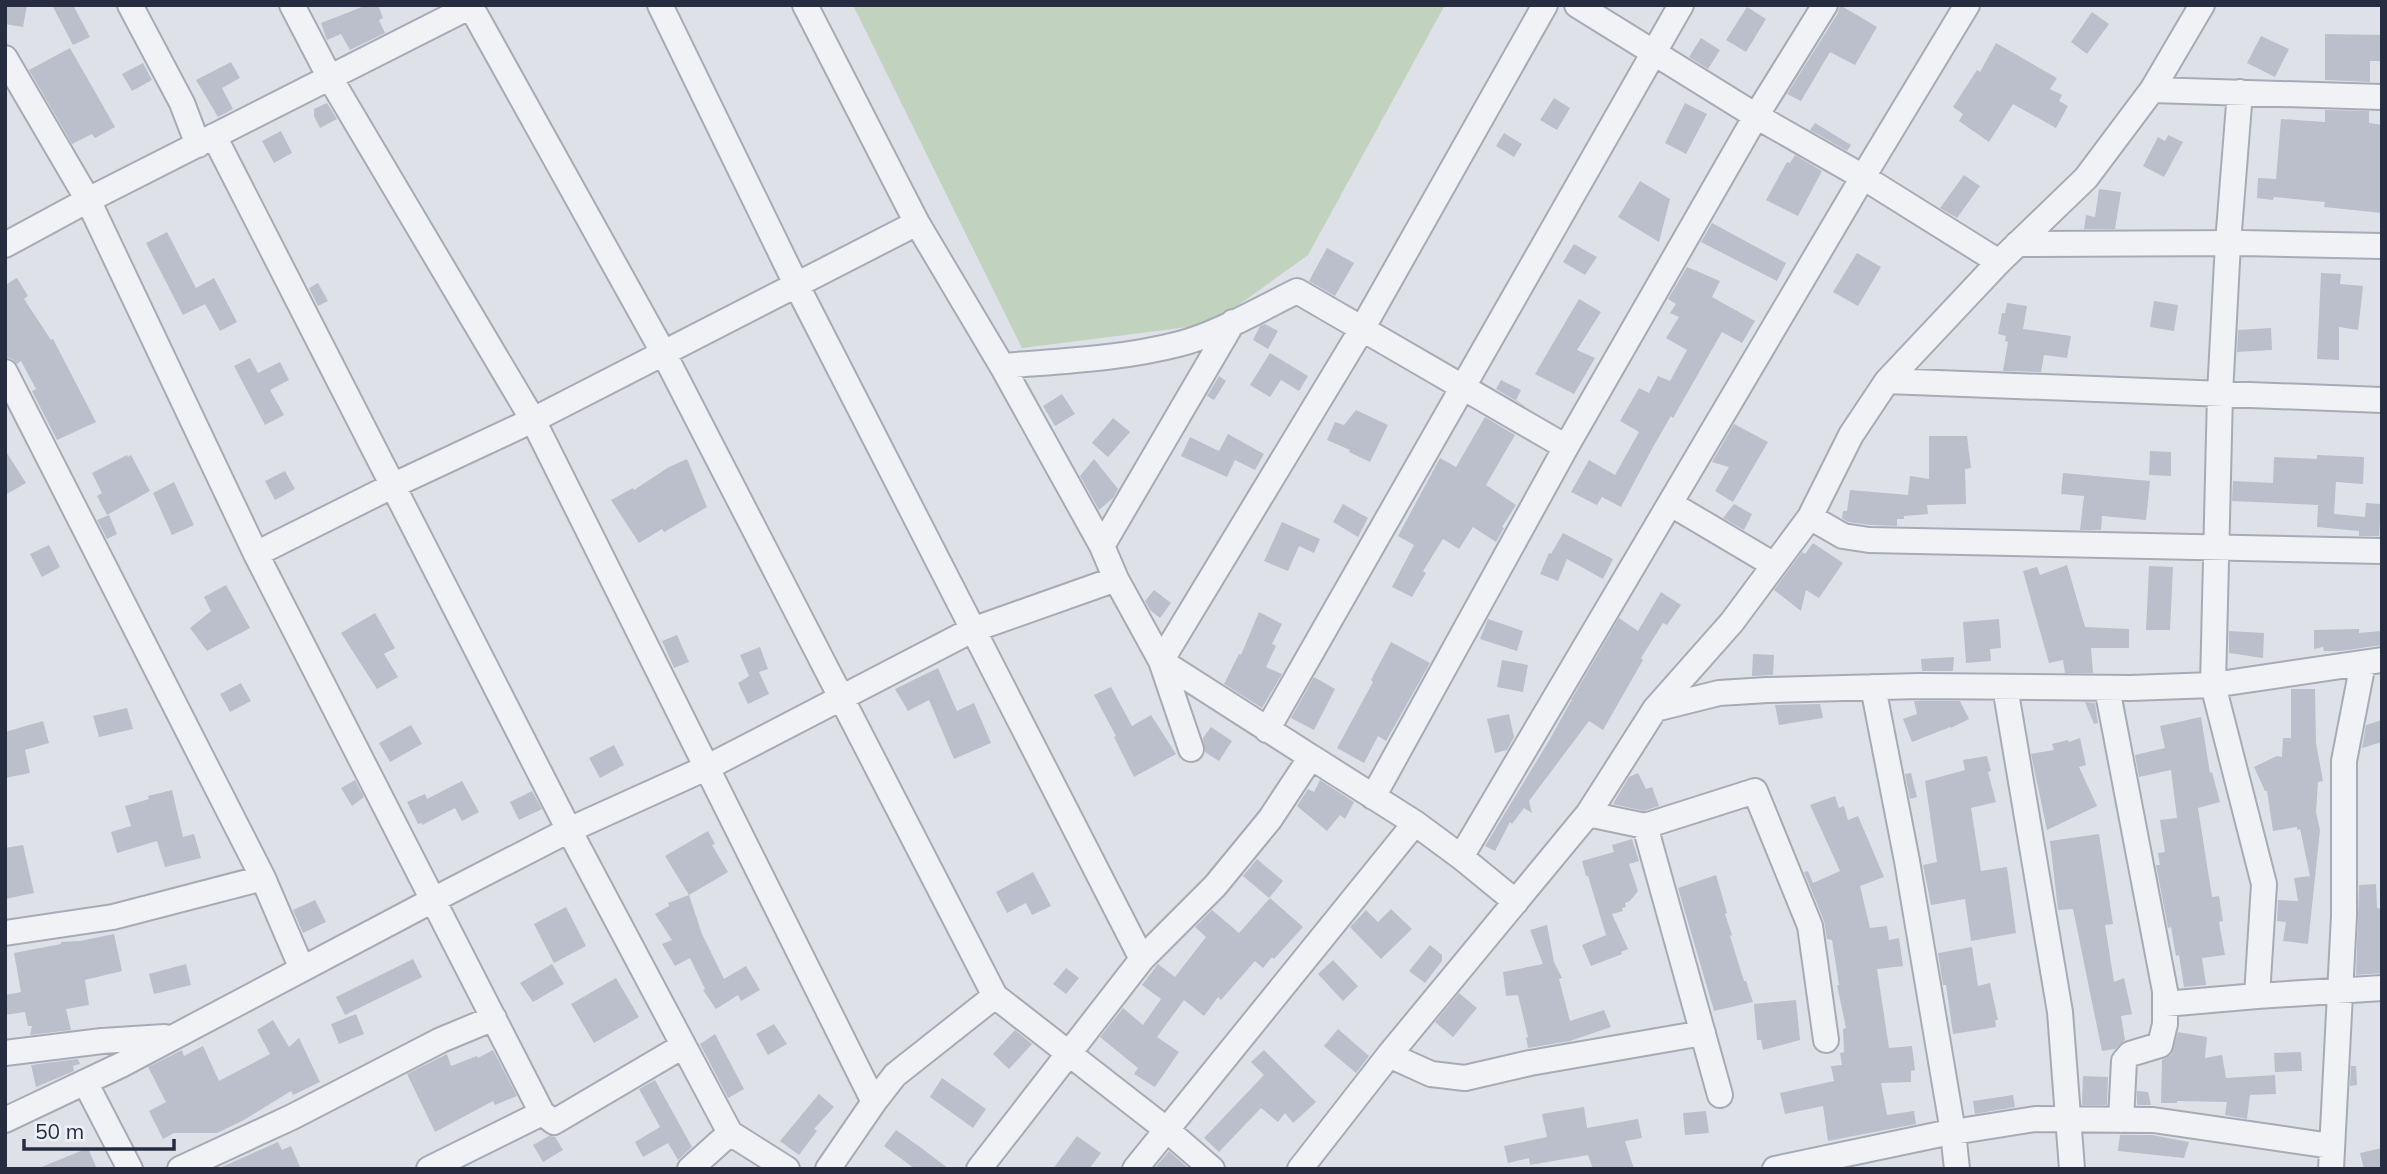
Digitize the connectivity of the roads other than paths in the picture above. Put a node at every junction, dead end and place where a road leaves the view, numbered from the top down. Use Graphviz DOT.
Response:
graph roads {
  1 [pos="131,5"];
  2 [pos="292,5"];
  3 [pos="660,5"];
  4 [pos="805,5"];
  5 [pos="1545,5"];
  6 [pos="1577,5"];
  7 [pos="1681,5"];
  8 [pos="1825,5"];
  9 [pos="1967,5"];
  10 [pos="2202,5"];
  11 [pos="471,6"];
  12 [pos="1654,51"];
  13 [pos="5,58"];
  14 [pos="330,78"];
  15 [pos="2152,90"];
  16 [pos="2239,92"];
  17 [pos="2382,97"];
  18 [pos="1756,116"];
  19 [pos="206,141"];
  20 [pos="1863,177"];
  21 [pos="88,200"];
  22 [pos="917,223"];
  23 [pos="2228,243"];
  24 [pos="2017,244"];
  25 [pos="5,245"];
  26 [pos="2382,246"];
  27 [pos="1999,262"];
  28 [pos="796,284"];
  29 [pos="1233,322"];
  30 [pos="1362,329"];
  31 [pos="663,352"];
  32 [pos="1002,366"];
  33 [pos="5,372"];
  34 [pos="1887,381"];
  35 [pos="1463,387"];
  36 [pos="2220,394"];
  37 [pos="2382,400"];
  38 [pos="533,419"];
  39 [pos="1566,447"];
  40 [pos="392,486"];
  41 [pos="1671,504"];
  42 [pos="1810,517"];
  43 [pos="1102,546"];
  44 [pos="2218,548"];
  45 [pos="2382,551"];
  46 [pos="256,554"];
  47 [pos="1774,565"];
  48 [pos="1116,579"];
  49 [pos="972,630"];
  50 [pos="1161,661"];
  51 [pos="2372,662"];
  52 [pos="2213,685"];
  53 [pos="1873,687"];
  54 [pos="2005,687"];
  55 [pos="2107,688"];
  56 [pos="841,697"];
  57 [pos="1656,709"];
  58 [pos="1266,730"];
  59 [pos="1191,750"];
  60 [pos="1311,757"];
  61 [pos="706,768"];
  62 [pos="1373,797"];
  63 [pos="1588,814"];
  64 [pos="1415,823"];
  65 [pos="1645,825"];
  66 [pos="569,830"];
  67 [pos="1461,857"];
  68 [pos="263,878"];
  69 [pos="433,900"];
  70 [pos="1517,902"];
  71 [pos="5,933"];
  72 [pos="1142,959"];
  73 [pos="302,969"];
  74 [pos="2382,988"];
  75 [pos="2340,990"];
  76 [pos="995,996"];
  77 [pos="2257,996"];
  78 [pos="2165,1004"];
  79 [pos="494,1018"];
  80 [pos="1703,1033"];
  81 [pos="175,1036"];
  82 [pos="1826,1040"];
  83 [pos="683,1046"];
  84 [pos="5,1053"];
  85 [pos="1070,1053"];
  86 [pos="1389,1055"];
  87 [pos="85,1082"];
  88 [pos="1720,1095"];
  89 [pos="874,1102"];
  90 [pos="542,1113"];
  91 [pos="2068,1119"];
  92 [pos="5,1120"];
  93 [pos="2121,1120"];
  94 [pos="1167,1130"];
  95 [pos="1953,1132"];
  96 [pos="730,1133"];
  97 [pos="2331,1157"];
  98 [pos="130,1169"];
  99 [pos="180,1169"];
  100 [pos="429,1169"];
  101 [pos="690,1169"];
  102 [pos="787,1169"];
  103 [pos="828,1169"];
  104 [pos="979,1169"];
  105 [pos="1135,1169"];
  106 [pos="1212,1169"];
  107 [pos="1300,1169"];
  108 [pos="1775,1169"];
  109 [pos="1957,1169"];
  110 [pos="2072,1169"];
  1 -- 19 [label="street"];
  2 -- 14 [label="street"];
  3 -- 28 [label="street"];
  4 -- 22 [label="street"];
  5 -- 30 [label="street"];
  6 -- 12 [label="street"];
  7 -- 12 [label="street"];
  8 -- 18 [label="street"];
  9 -- 20 [label="street"];
  10 -- 15 [label="street"];
  11 -- 14 [label="street"];
  11 -- 31 [label="street"];
  12 -- 18 [label="street"];
  12 -- 35 [label="street"];
  13 -- 21 [label="street"];
  14 -- 19 [label="street"];
  14 -- 38 [label="street"];
  15 -- 16 [label="street"];
  15 -- 24 [label="street"];
  16 -- 17 [label="street"];
  16 -- 23 [label="street"];
  18 -- 20 [label="street"];
  18 -- 39 [label="street"];
  19 -- 21 [label="street"];
  19 -- 40 [label="street"];
  20 -- 27 [label="street"];
  20 -- 41 [label="street"];
  21 -- 25 [label="street"];
  21 -- 46 [label="street"];
  22 -- 28 [label="street"];
  22 -- 32 [label="street"];
  23 -- 24 [label="street"];
  23 -- 26 [label="street"];
  23 -- 36 [label="street"];
  24 -- 27 [label="street"];
  27 -- 34 [label="street"];
  28 -- 31 [label="street"];
  28 -- 49 [label="street"];
  29 -- 30 [label="street"];
  29 -- 32 [label="street"];
  29 -- 43 [label="street"];
  30 -- 35 [label="street"];
  30 -- 50 [label="street"];
  31 -- 38 [label="street"];
  31 -- 56 [label="street"];
  32 -- 43 [label="street"];
  33 -- 68 [label="street"];
  34 -- 36 [label="street"];
  34 -- 42 [label="street"];
  35 -- 39 [label="street"];
  35 -- 58 [label="street"];
  36 -- 37 [label="street"];
  36 -- 44 [label="street"];
  38 -- 40 [label="street"];
  38 -- 61 [label="street"];
  39 -- 62 [label="street"];
  40 -- 46 [label="street"];
  40 -- 66 [label="street"];
  41 -- 47 [label="street"];
  41 -- 67 [label="street"];
  42 -- 44 [label="street"];
  42 -- 47 [label="street"];
  43 -- 48 [label="street"];
  44 -- 45 [label="street"];
  44 -- 52 [label="street"];
  46 -- 69 [label="street"];
  47 -- 57 [label="street"];
  48 -- 49 [label="street"];
  48 -- 50 [label="street"];
  49 -- 56 [label="street"];
  49 -- 72 [label="street"];
  50 -- 58 [label="street"];
  50 -- 59 [label="street"];
  51 -- 52 [label="street"];
  51 -- 75 [label="street"];
  52 -- 55 [label="street"];
  52 -- 77 [label="street"];
  53 -- 54 [label="street"];
  53 -- 57 [label="street"];
  53 -- 95 [label="street"];
  54 -- 55 [label="street"];
  54 -- 91 [label="street"];
  55 -- 78 [label="street"];
  56 -- 61 [label="street"];
  56 -- 76 [label="street"];
  57 -- 63 [label="street"];
  58 -- 60 [label="street"];
  60 -- 62 [label="street"];
  60 -- 72 [label="street"];
  61 -- 66 [label="street"];
  61 -- 89 [label="street"];
  62 -- 64 [label="street"];
  63 -- 65 [label="street"];
  63 -- 70 [label="street"];
  64 -- 67 [label="street"];
  64 -- 94 [label="street"];
  65 -- 80 [label="street"];
  65 -- 82 [label="street"];
  66 -- 69 [label="street"];
  66 -- 83 [label="street"];
  67 -- 70 [label="street"];
  68 -- 71 [label="street"];
  68 -- 73 [label="street"];
  69 -- 73 [label="street"];
  69 -- 79 [label="street"];
  70 -- 86 [label="street"];
  72 -- 85 [label="street"];
  73 -- 81 [label="street"];
  74 -- 75 [label="street"];
  75 -- 77 [label="street"];
  75 -- 97 [label="street"];
  76 -- 85 [label="street"];
  76 -- 89 [label="street"];
  77 -- 78 [label="street"];
  78 -- 93 [label="street"];
  79 -- 90 [label="street"];
  79 -- 99 [label="street"];
  80 -- 86 [label="street"];
  80 -- 88 [label="street"];
  81 -- 84 [label="street"];
  81 -- 87 [label="street"];
  83 -- 90 [label="street"];
  83 -- 96 [label="street"];
  85 -- 94 [label="street"];
  85 -- 104 [label="street"];
  86 -- 107 [label="street"];
  87 -- 92 [label="street"];
  87 -- 98 [label="street"];
  89 -- 103 [label="street"];
  90 -- 100 [label="street"];
  91 -- 93 [label="street"];
  91 -- 95 [label="street"];
  91 -- 110 [label="street"];
  93 -- 97 [label="street"];
  94 -- 105 [label="street"];
  94 -- 106 [label="street"];
  95 -- 108 [label="street"];
  95 -- 109 [label="street"];
  96 -- 101 [label="street"];
  96 -- 102 [label="street"];
}
